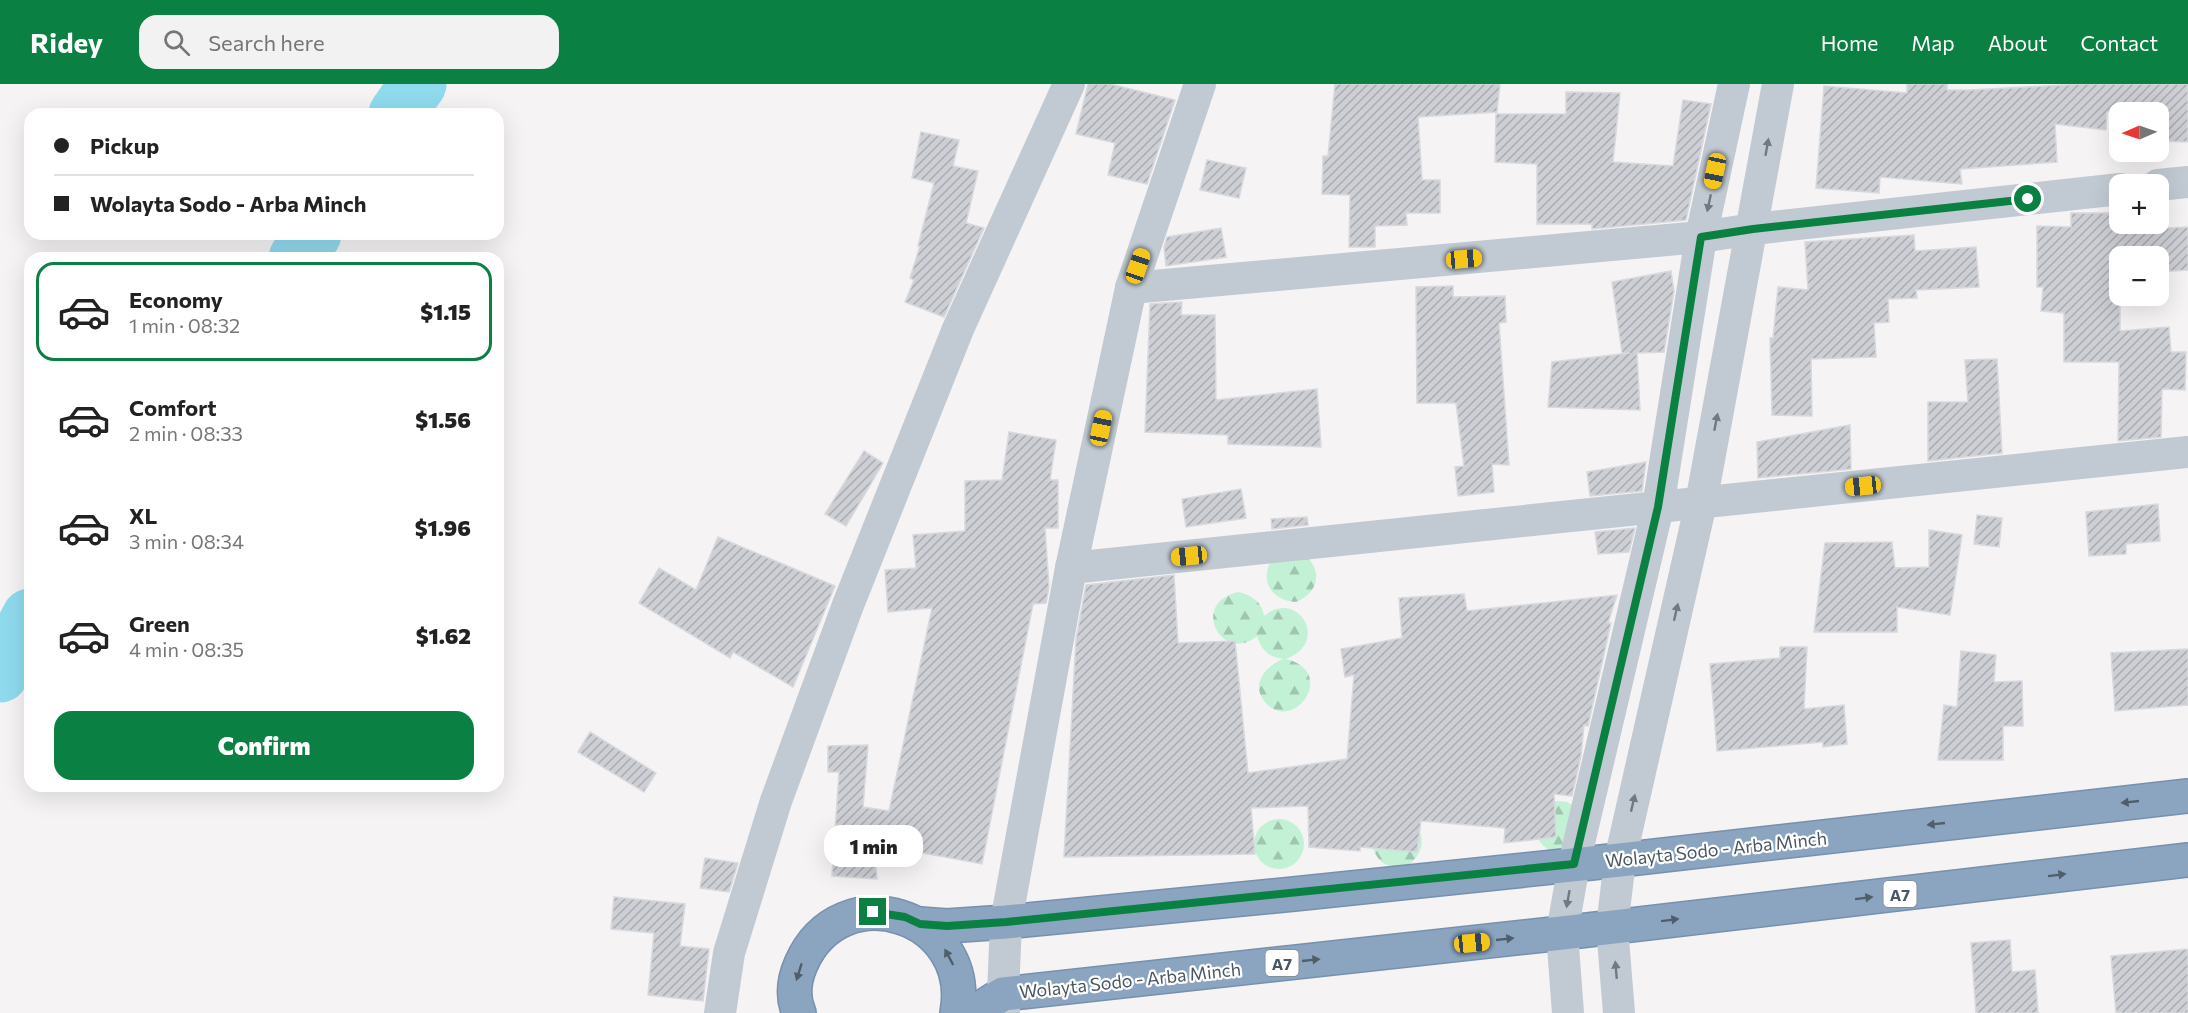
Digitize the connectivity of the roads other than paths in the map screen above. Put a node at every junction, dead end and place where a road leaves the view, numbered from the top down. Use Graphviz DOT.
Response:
graph roads {
  1 [pos="1069,84"];
  2 [pos="1200,84"];
  3 [pos="1734,84"];
  4 [pos="1778,84"];
  5 [pos="2188,182"];
  6 [pos="2169,184"];
  7 [pos="2109,190"];
  8 [pos="1753,229"];
  9 [pos="1701,237"];
  10 [pos="1131,288"];
  11 [pos="2188,452"];
  12 [pos="1701,502"];
  13 [pos="1658,507"];
  14 [pos="1071,568"];
  15 [pos="2188,796"];
  16 [pos="1620,860"];
  17 [pos="2188,860"];
  18 [pos="1574,864"];
  19 [pos="1006,922"];
  20 [pos="920,924"];
  21 [pos="1612,927"];
  22 [pos="1562,933"];
  23 [pos="1003,1003"];
  24 [pos="720,1013"];
  25 [pos="799,1013"];
  26 [pos="957,1013"];
  27 [pos="973,1013"];
  28 [pos="1568,1013"];
  29 [pos="1619,1013"];
  1 -- 24 [label="street"];
  2 -- 10 [label="street"];
  3 -- 9 [label="street, one-way"];
  8 -- 4 [label="street, one-way"];
  5 -- 6 [label="street"];
  7 -- 8 [label="street"];
  8 -- 9 [label="street"];
  12 -- 8 [label="street, one-way"];
  9 -- 10 [label="street"];
  9 -- 13 [label="street"];
  10 -- 14 [label="street"];
  11 -- 12 [label="street"];
  12 -- 13 [label="street"];
  16 -- 12 [label="street, one-way"];
  13 -- 14 [label="street"];
  13 -- 18 [label="street"];
  14 -- 19 [label="street"];
  15 -- 16 [label="highway, Wolayta Sodo - Arba Minch, one-way"];
  16 -- 18 [label="highway, Wolayta Sodo - Arba Minch"];
  16 -- 21 [label="street"];
  21 -- 17 [label="highway, Wolayta Sodo - Arba Minch / A7, one-way"];
  18 -- 19 [label="highway, Wolayta Sodo - Arba Minch"];
  18 -- 22 [label="street, one-way"];
  19 -- 20 [label="highway, Wolayta Sodo - Arba Minch"];
  19 -- 23 [label="street"];
  20 -- 25 [label="highway, Wolayta Sodo - Arba Minch, one-way"];
  26 -- 20 [label="highway, Wolayta Sodo - Arba Minch, one-way"];
  21 -- 22 [label="highway, Wolayta Sodo - Arba Minch / A7"];
  29 -- 21 [label="street, one-way"];
  23 -- 22 [label="highway, Wolayta Sodo - Arba Minch / A7, one-way"];
  22 -- 28 [label="street"];
  23 -- 27 [label="highway, A7"];
}
